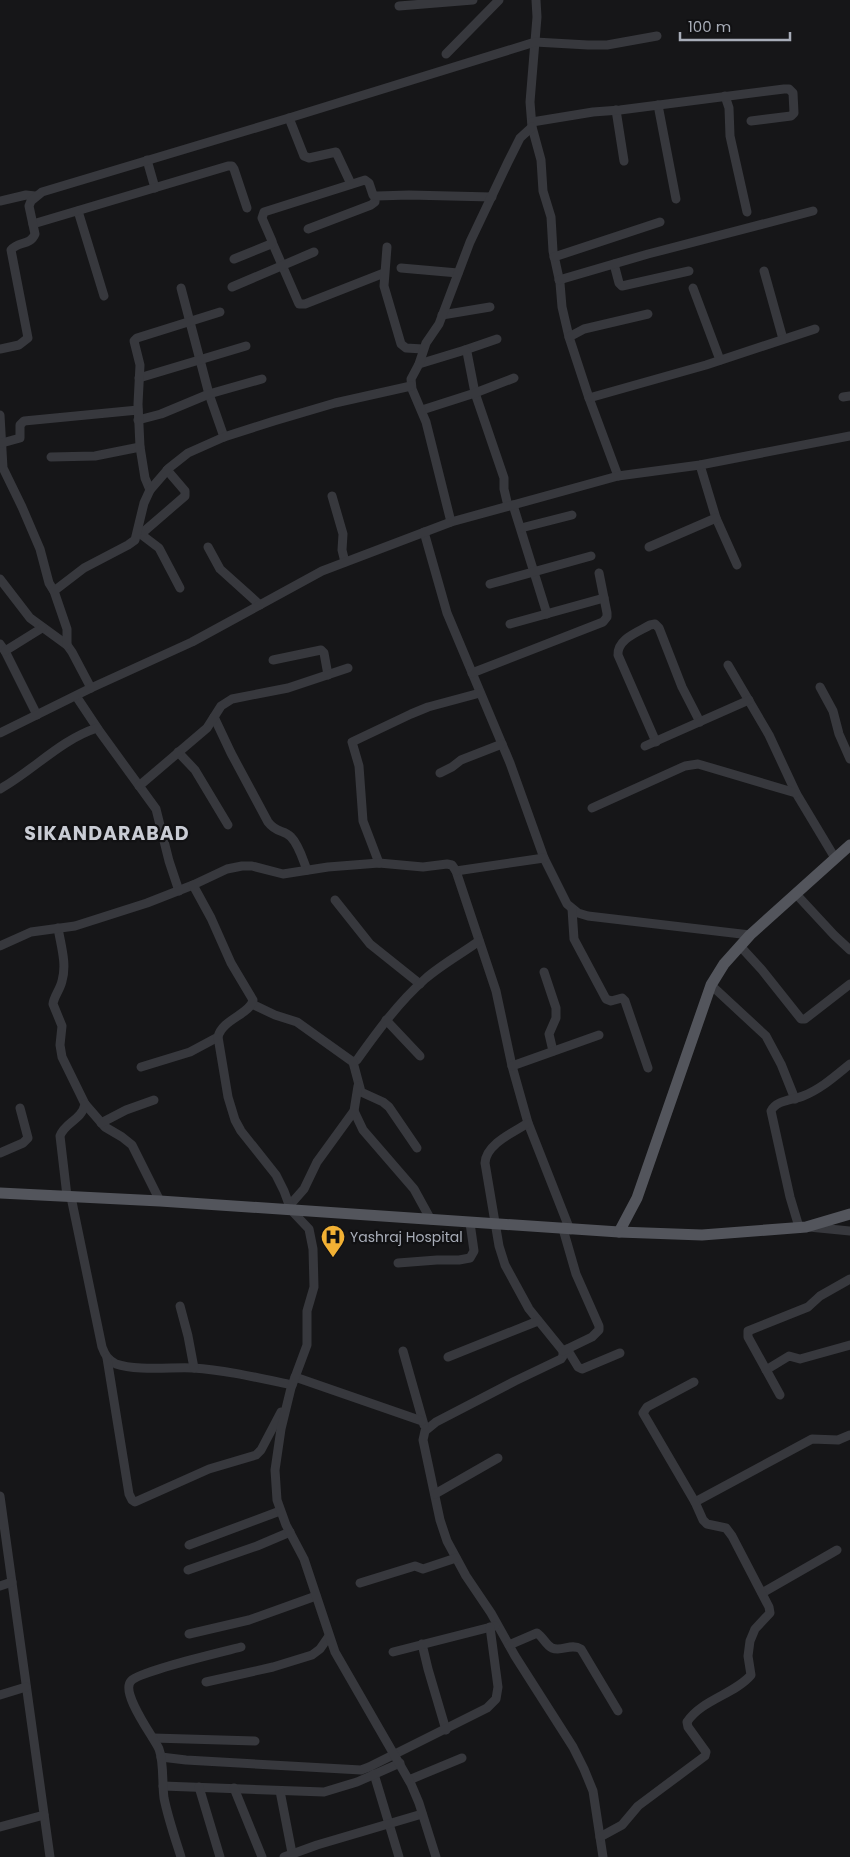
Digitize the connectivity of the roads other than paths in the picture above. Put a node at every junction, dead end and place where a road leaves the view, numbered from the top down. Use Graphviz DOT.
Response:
graph roads {
  1 [pos="473,0"];
  2 [pos="499,0"];
  3 [pos="536,0"];
  4 [pos="399,6"];
  5 [pos="657,36"];
  6 [pos="535,42"];
  7 [pos="446,54"];
  8 [pos="725,96"];
  9 [pos="658,105"];
  10 [pos="616,110"];
  11 [pos="289,118"];
  12 [pos="752,121"];
  13 [pos="532,125"];
  14 [pos="147,160"];
  15 [pos="624,161"];
  16 [pos="351,184"];
  17 [pos="155,188"];
  18 [pos="35,196"];
  19 [pos="375,196"];
  20 [pos="492,198"];
  21 [pos="676,199"];
  22 [pos="0,201"];
  23 [pos="247,208"];
  24 [pos="78,211"];
  25 [pos="813,211"];
  26 [pos="747,212"];
  27 [pos="660,222"];
  28 [pos="33,224"];
  29 [pos="308,229"];
  30 [pos="272,242"];
  31 [pos="386,247"];
  32 [pos="314,252"];
  33 [pos="554,257"];
  34 [pos="234,260"];
  35 [pos="614,264"];
  36 [pos="282,265"];
  37 [pos="401,268"];
  38 [pos="689,270"];
  39 [pos="764,271"];
  40 [pos="384,273"];
  41 [pos="458,273"];
  42 [pos="559,280"];
  43 [pos="232,287"];
  44 [pos="181,288"];
  45 [pos="693,288"];
  46 [pos="104,296"];
  47 [pos="490,307"];
  48 [pos="220,312"];
  49 [pos="648,314"];
  50 [pos="442,315"];
  51 [pos="190,321"];
  52 [pos="815,329"];
  53 [pos="569,337"];
  54 [pos="783,339"];
  55 [pos="497,340"];
  56 [pos="246,346"];
  57 [pos="0,349"];
  58 [pos="423,350"];
  59 [pos="465,350"];
  60 [pos="200,358"];
  61 [pos="720,360"];
  62 [pos="419,364"];
  63 [pos="139,378"];
  64 [pos="514,378"];
  65 [pos="262,379"];
  66 [pos="411,386"];
  67 [pos="475,393"];
  68 [pos="209,394"];
  69 [pos="589,398"];
  70 [pos="138,410"];
  71 [pos="422,410"];
  72 [pos="0,414"];
  73 [pos="138,420"];
  74 [pos="850,436"];
  75 [pos="224,437"];
  76 [pos="2,442"];
  77 [pos="140,447"];
  78 [pos="51,457"];
  79 [pos="700,465"];
  80 [pos="167,470"];
  81 [pos="618,476"];
  82 [pos="150,490"];
  83 [pos="332,496"];
  84 [pos="511,505"];
  85 [pos="572,515"];
  86 [pos="716,518"];
  87 [pos="451,522"];
  88 [pos="521,528"];
  89 [pos="424,532"];
  90 [pos="139,533"];
  91 [pos="208,546"];
  92 [pos="649,546"];
  93 [pos="591,556"];
  94 [pos="345,562"];
  95 [pos="737,564"];
  96 [pos="534,572"];
  97 [pos="599,573"];
  98 [pos="0,579"];
  99 [pos="490,584"];
  100 [pos="180,588"];
  101 [pos="54,591"];
  102 [pos="604,598"];
  103 [pos="260,605"];
  104 [pos="547,614"];
  105 [pos="510,624"];
  106 [pos="42,628"];
  107 [pos="67,645"];
  108 [pos="3,648"];
  109 [pos="273,660"];
  110 [pos="728,665"];
  111 [pos="348,668"];
  112 [pos="472,673"];
  113 [pos="328,675"];
  114 [pos="820,687"];
  115 [pos="91,688"];
  116 [pos="480,693"];
  117 [pos="76,696"];
  118 [pos="749,700"];
  119 [pos="37,714"];
  120 [pos="214,717"];
  121 [pos="700,722"];
  122 [pos="97,728"];
  123 [pos="0,733"];
  124 [pos="656,742"];
  125 [pos="502,744"];
  126 [pos="645,746"];
  127 [pos="178,752"];
  128 [pos="850,759"];
  129 [pos="440,773"];
  130 [pos="139,786"];
  131 [pos="0,789"];
  132 [pos="796,792"];
  133 [pos="592,808"];
  134 [pos="228,825"];
  135 [pos="850,845"];
  136 [pos="544,858"];
  137 [pos="835,858"];
  138 [pos="380,863"];
  139 [pos="307,870"];
  140 [pos="456,871"];
  141 [pos="193,885"];
  142 [pos="179,891"];
  143 [pos="796,894"];
  144 [pos="335,900"];
  145 [pos="572,909"];
  146 [pos="58,928"];
  147 [pos="750,934"];
  148 [pos="479,942"];
  149 [pos="0,946"];
  150 [pos="740,946"];
  151 [pos="850,950"];
  152 [pos="544,972"];
  153 [pos="420,984"];
  154 [pos="850,984"];
  155 [pos="711,985"];
  156 [pos="252,1004"];
  157 [pos="386,1020"];
  158 [pos="599,1035"];
  159 [pos="218,1038"];
  160 [pos="553,1052"];
  161 [pos="420,1056"];
  162 [pos="353,1062"];
  163 [pos="850,1064"];
  164 [pos="512,1066"];
  165 [pos="141,1067"];
  166 [pos="648,1068"];
  167 [pos="358,1086"];
  168 [pos="794,1099"];
  169 [pos="154,1100"];
  170 [pos="85,1104"];
  171 [pos="20,1108"];
  172 [pos="354,1111"];
  173 [pos="101,1123"];
  174 [pos="528,1123"];
  175 [pos="417,1148"];
  176 [pos="0,1153"];
  177 [pos="0,1193"];
  178 [pos="69,1196"];
  179 [pos="160,1201"];
  180 [pos="290,1208"];
  181 [pos="850,1214"];
  182 [pos="431,1220"];
  183 [pos="470,1223"];
  184 [pos="495,1224"];
  185 [pos="803,1227"];
  186 [pos="567,1229"];
  187 [pos="850,1231"];
  188 [pos="619,1232"];
  189 [pos="398,1263"];
  190 [pos="850,1279"];
  191 [pos="180,1306"];
  192 [pos="538,1321"];
  193 [pos="850,1345"];
  194 [pos="565,1350"];
  195 [pos="403,1351"];
  196 [pos="620,1353"];
  197 [pos="448,1357"];
  198 [pos="107,1358"];
  199 [pos="194,1368"];
  200 [pos="766,1370"];
  201 [pos="293,1381"];
  202 [pos="694,1382"];
  203 [pos="780,1395"];
  204 [pos="287,1401"];
  205 [pos="422,1420"];
  206 [pos="426,1430"];
  207 [pos="850,1435"];
  208 [pos="498,1458"];
  209 [pos="435,1494"];
  210 [pos="0,1496"];
  211 [pos="694,1502"];
  212 [pos="280,1511"];
  213 [pos="290,1532"];
  214 [pos="189,1545"];
  215 [pos="837,1550"];
  216 [pos="456,1558"];
  217 [pos="188,1570"];
  218 [pos="12,1582"];
  219 [pos="360,1583"];
  220 [pos="0,1586"];
  221 [pos="762,1592"];
  222 [pos="316,1596"];
  223 [pos="494,1626"];
  224 [pos="189,1634"];
  225 [pos="329,1636"];
  226 [pos="422,1644"];
  227 [pos="509,1645"];
  228 [pos="241,1647"];
  229 [pos="393,1652"];
  230 [pos="206,1682"];
  231 [pos="26,1687"];
  232 [pos="0,1695"];
  233 [pos="618,1711"];
  234 [pos="446,1730"];
  235 [pos="153,1738"];
  236 [pos="255,1740"];
  237 [pos="462,1758"];
  238 [pos="397,1759"];
  239 [pos="161,1760"];
  240 [pos="374,1774"];
  241 [pos="409,1780"];
  242 [pos="162,1786"];
  243 [pos="199,1787"];
  244 [pos="234,1788"];
  245 [pos="280,1791"];
  246 [pos="44,1814"];
  247 [pos="422,1814"];
  248 [pos="390,1823"];
  249 [pos="0,1827"];
  250 [pos="600,1837"];
  251 [pos="295,1854"];
  252 [pos="50,1857"];
  253 [pos="181,1857"];
  254 [pos="220,1857"];
  255 [pos="262,1857"];
  256 [pos="399,1857"];
  257 [pos="436,1857"];
  258 [pos="602,1857"];
  1 -- 4 [label="street"];
  2 -- 7 [label="street"];
  3 -- 6 [label="street"];
  5 -- 6 [label="street"];
  6 -- 11 [label="street"];
  6 -- 13 [label="street"];
  8 -- 9 [label="street"];
  8 -- 12 [label="street"];
  8 -- 26 [label="street"];
  9 -- 10 [label="street"];
  9 -- 21 [label="street"];
  10 -- 13 [label="street"];
  10 -- 15 [label="street"];
  11 -- 14 [label="street"];
  11 -- 16 [label="street"];
  13 -- 20 [label="street"];
  13 -- 33 [label="street"];
  14 -- 17 [label="street"];
  14 -- 18 [label="street"];
  16 -- 19 [label="street"];
  16 -- 30 [label="street"];
  17 -- 23 [label="street"];
  17 -- 24 [label="street"];
  18 -- 22 [label="street"];
  18 -- 28 [label="street"];
  19 -- 20 [label="street"];
  19 -- 29 [label="street"];
  20 -- 41 [label="street"];
  24 -- 28 [label="street"];
  24 -- 46 [label="street"];
  25 -- 35 [label="street"];
  27 -- 33 [label="street"];
  28 -- 57 [label="street"];
  30 -- 34 [label="street"];
  30 -- 36 [label="street"];
  31 -- 40 [label="street"];
  32 -- 36 [label="street"];
  33 -- 42 [label="street"];
  35 -- 38 [label="street"];
  35 -- 42 [label="street"];
  36 -- 40 [label="street"];
  36 -- 43 [label="street"];
  37 -- 41 [label="street"];
  39 -- 54 [label="street"];
  40 -- 58 [label="street"];
  41 -- 50 [label="street"];
  42 -- 53 [label="street"];
  44 -- 51 [label="street"];
  45 -- 61 [label="street"];
  47 -- 50 [label="street"];
  48 -- 51 [label="street"];
  49 -- 53 [label="street"];
  50 -- 58 [label="street"];
  51 -- 60 [label="street"];
  51 -- 63 [label="street"];
  52 -- 54 [label="street"];
  53 -- 69 [label="street"];
  54 -- 61 [label="street"];
  55 -- 59 [label="street"];
  56 -- 60 [label="street"];
  58 -- 62 [label="street"];
  59 -- 62 [label="street"];
  59 -- 67 [label="street"];
  60 -- 63 [label="street"];
  60 -- 68 [label="street"];
  61 -- 69 [label="street"];
  62 -- 66 [label="street"];
  63 -- 70 [label="street"];
  64 -- 67 [label="street"];
  65 -- 68 [label="street"];
  66 -- 71 [label="street"];
  66 -- 75 [label="street"];
  67 -- 71 [label="street"];
  67 -- 84 [label="street"];
  68 -- 73 [label="street"];
  68 -- 75 [label="street"];
  69 -- 81 [label="street"];
  70 -- 73 [label="street"];
  70 -- 76 [label="street"];
  71 -- 87 [label="street"];
  72 -- 76 [label="street"];
  73 -- 77 [label="street"];
  74 -- 79 [label="street"];
  75 -- 80 [label="street"];
  76 -- 101 [label="street"];
  77 -- 78 [label="street"];
  77 -- 82 [label="street"];
  79 -- 81 [label="street"];
  79 -- 86 [label="street"];
  80 -- 82 [label="street"];
  80 -- 90 [label="street"];
  81 -- 84 [label="street"];
  82 -- 90 [label="street"];
  83 -- 94 [label="street"];
  84 -- 87 [label="street"];
  84 -- 88 [label="street"];
  85 -- 88 [label="street"];
  86 -- 92 [label="street"];
  86 -- 95 [label="street"];
  87 -- 89 [label="street"];
  88 -- 96 [label="street"];
  89 -- 94 [label="street"];
  89 -- 112 [label="street"];
  90 -- 100 [label="street"];
  90 -- 101 [label="street"];
  91 -- 103 [label="street"];
  93 -- 96 [label="street"];
  94 -- 103 [label="street"];
  96 -- 99 [label="street"];
  96 -- 104 [label="street"];
  97 -- 102 [label="street"];
  98 -- 106 [label="street"];
  101 -- 107 [label="street"];
  102 -- 104 [label="street"];
  102 -- 112 [label="street"];
  103 -- 115 [label="street"];
  104 -- 105 [label="street"];
  106 -- 107 [label="street"];
  106 -- 108 [label="street"];
  107 -- 115 [label="street"];
  108 -- 119 [label="street"];
  109 -- 113 [label="street"];
  110 -- 118 [label="street"];
  111 -- 113 [label="street"];
  112 -- 116 [label="street"];
  113 -- 120 [label="street"];
  114 -- 128 [label="street"];
  115 -- 117 [label="street"];
  116 -- 125 [label="street"];
  116 -- 138 [label="street"];
  117 -- 119 [label="street"];
  117 -- 122 [label="street"];
  118 -- 121 [label="street"];
  118 -- 132 [label="street"];
  119 -- 123 [label="street"];
  120 -- 127 [label="street"];
  120 -- 139 [label="street"];
  121 -- 124 [label="street"];
  121 -- 124 [label="street"];
  122 -- 130 [label="street"];
  122 -- 131 [label="street"];
  124 -- 126 [label="street"];
  125 -- 129 [label="street"];
  125 -- 136 [label="street"];
  127 -- 130 [label="street"];
  127 -- 134 [label="street"];
  130 -- 142 [label="street"];
  132 -- 133 [label="street"];
  132 -- 137 [label="street"];
  135 -- 137 [label="main road"];
  136 -- 140 [label="street"];
  136 -- 145 [label="street"];
  137 -- 143 [label="main road"];
  138 -- 139 [label="street"];
  138 -- 140 [label="street"];
  139 -- 141 [label="street"];
  140 -- 148 [label="street"];
  141 -- 142 [label="street"];
  141 -- 156 [label="street"];
  142 -- 146 [label="street"];
  143 -- 147 [label="main road"];
  143 -- 151 [label="street"];
  144 -- 153 [label="street"];
  145 -- 147 [label="street"];
  145 -- 166 [label="street"];
  146 -- 149 [label="street"];
  146 -- 170 [label="street"];
  147 -- 150 [label="main road"];
  148 -- 153 [label="street"];
  148 -- 164 [label="street"];
  150 -- 154 [label="street"];
  150 -- 155 [label="main road"];
  152 -- 160 [label="street"];
  153 -- 157 [label="street"];
  155 -- 168 [label="street"];
  155 -- 188 [label="main road"];
  156 -- 159 [label="street"];
  156 -- 162 [label="street"];
  157 -- 161 [label="street"];
  157 -- 162 [label="street"];
  158 -- 160 [label="street"];
  159 -- 165 [label="street"];
  159 -- 180 [label="street"];
  160 -- 164 [label="street"];
  162 -- 167 [label="street"];
  163 -- 168 [label="street"];
  164 -- 174 [label="street"];
  167 -- 172 [label="street"];
  167 -- 175 [label="street"];
  168 -- 185 [label="street"];
  169 -- 173 [label="street"];
  170 -- 173 [label="street"];
  170 -- 178 [label="street"];
  171 -- 176 [label="street"];
  172 -- 180 [label="street"];
  172 -- 182 [label="street"];
  173 -- 179 [label="street"];
  174 -- 184 [label="street"];
  174 -- 186 [label="street"];
  177 -- 178 [label="main road"];
  178 -- 179 [label="main road"];
  178 -- 198 [label="street"];
  179 -- 180 [label="main road"];
  180 -- 182 [label="main road"];
  180 -- 201 [label="street"];
  181 -- 185 [label="main road"];
  182 -- 183 [label="main road"];
  183 -- 184 [label="main road"];
  183 -- 189 [label="street"];
  184 -- 186 [label="main road"];
  184 -- 192 [label="street"];
  185 -- 187 [label="street"];
  185 -- 188 [label="main road"];
  186 -- 188 [label="main road"];
  186 -- 194 [label="street"];
  190 -- 200 [label="street"];
  191 -- 199 [label="street"];
  192 -- 194 [label="street"];
  192 -- 197 [label="street"];
  193 -- 200 [label="street"];
  194 -- 196 [label="street"];
  194 -- 206 [label="street"];
  195 -- 205 [label="street"];
  198 -- 199 [label="street"];
  198 -- 204 [label="street"];
  199 -- 201 [label="street"];
  200 -- 203 [label="street"];
  201 -- 204 [label="street"];
  201 -- 205 [label="street"];
  202 -- 211 [label="street"];
  204 -- 212 [label="street"];
  205 -- 206 [label="street"];
  206 -- 209 [label="street"];
  207 -- 211 [label="street"];
  208 -- 209 [label="street"];
  209 -- 216 [label="street"];
  210 -- 218 [label="street"];
  211 -- 221 [label="street"];
  212 -- 213 [label="street"];
  212 -- 214 [label="street"];
  213 -- 217 [label="street"];
  213 -- 222 [label="street"];
  215 -- 221 [label="street"];
  216 -- 219 [label="street"];
  216 -- 223 [label="street"];
  218 -- 220 [label="street"];
  218 -- 231 [label="street"];
  221 -- 250 [label="street"];
  222 -- 224 [label="street"];
  222 -- 225 [label="street"];
  223 -- 226 [label="street"];
  223 -- 227 [label="street"];
  223 -- 234 [label="street"];
  225 -- 230 [label="street"];
  225 -- 238 [label="street"];
  226 -- 229 [label="street"];
  226 -- 234 [label="street"];
  227 -- 233 [label="street"];
  227 -- 250 [label="street"];
  228 -- 235 [label="street"];
  231 -- 232 [label="street"];
  231 -- 246 [label="street"];
  234 -- 238 [label="street"];
  235 -- 236 [label="street"];
  235 -- 239 [label="street"];
  237 -- 241 [label="street"];
  238 -- 239 [label="street"];
  238 -- 240 [label="street"];
  238 -- 241 [label="street"];
  239 -- 242 [label="street"];
  240 -- 245 [label="street"];
  240 -- 248 [label="street"];
  241 -- 247 [label="street"];
  242 -- 243 [label="street"];
  242 -- 253 [label="street"];
  243 -- 244 [label="street"];
  243 -- 254 [label="street"];
  244 -- 245 [label="street"];
  244 -- 255 [label="street"];
  245 -- 251 [label="street"];
  246 -- 249 [label="street"];
  246 -- 252 [label="street"];
  247 -- 248 [label="street"];
  247 -- 257 [label="street"];
  248 -- 251 [label="street"];
  248 -- 256 [label="street"];
  250 -- 258 [label="street"];
}
